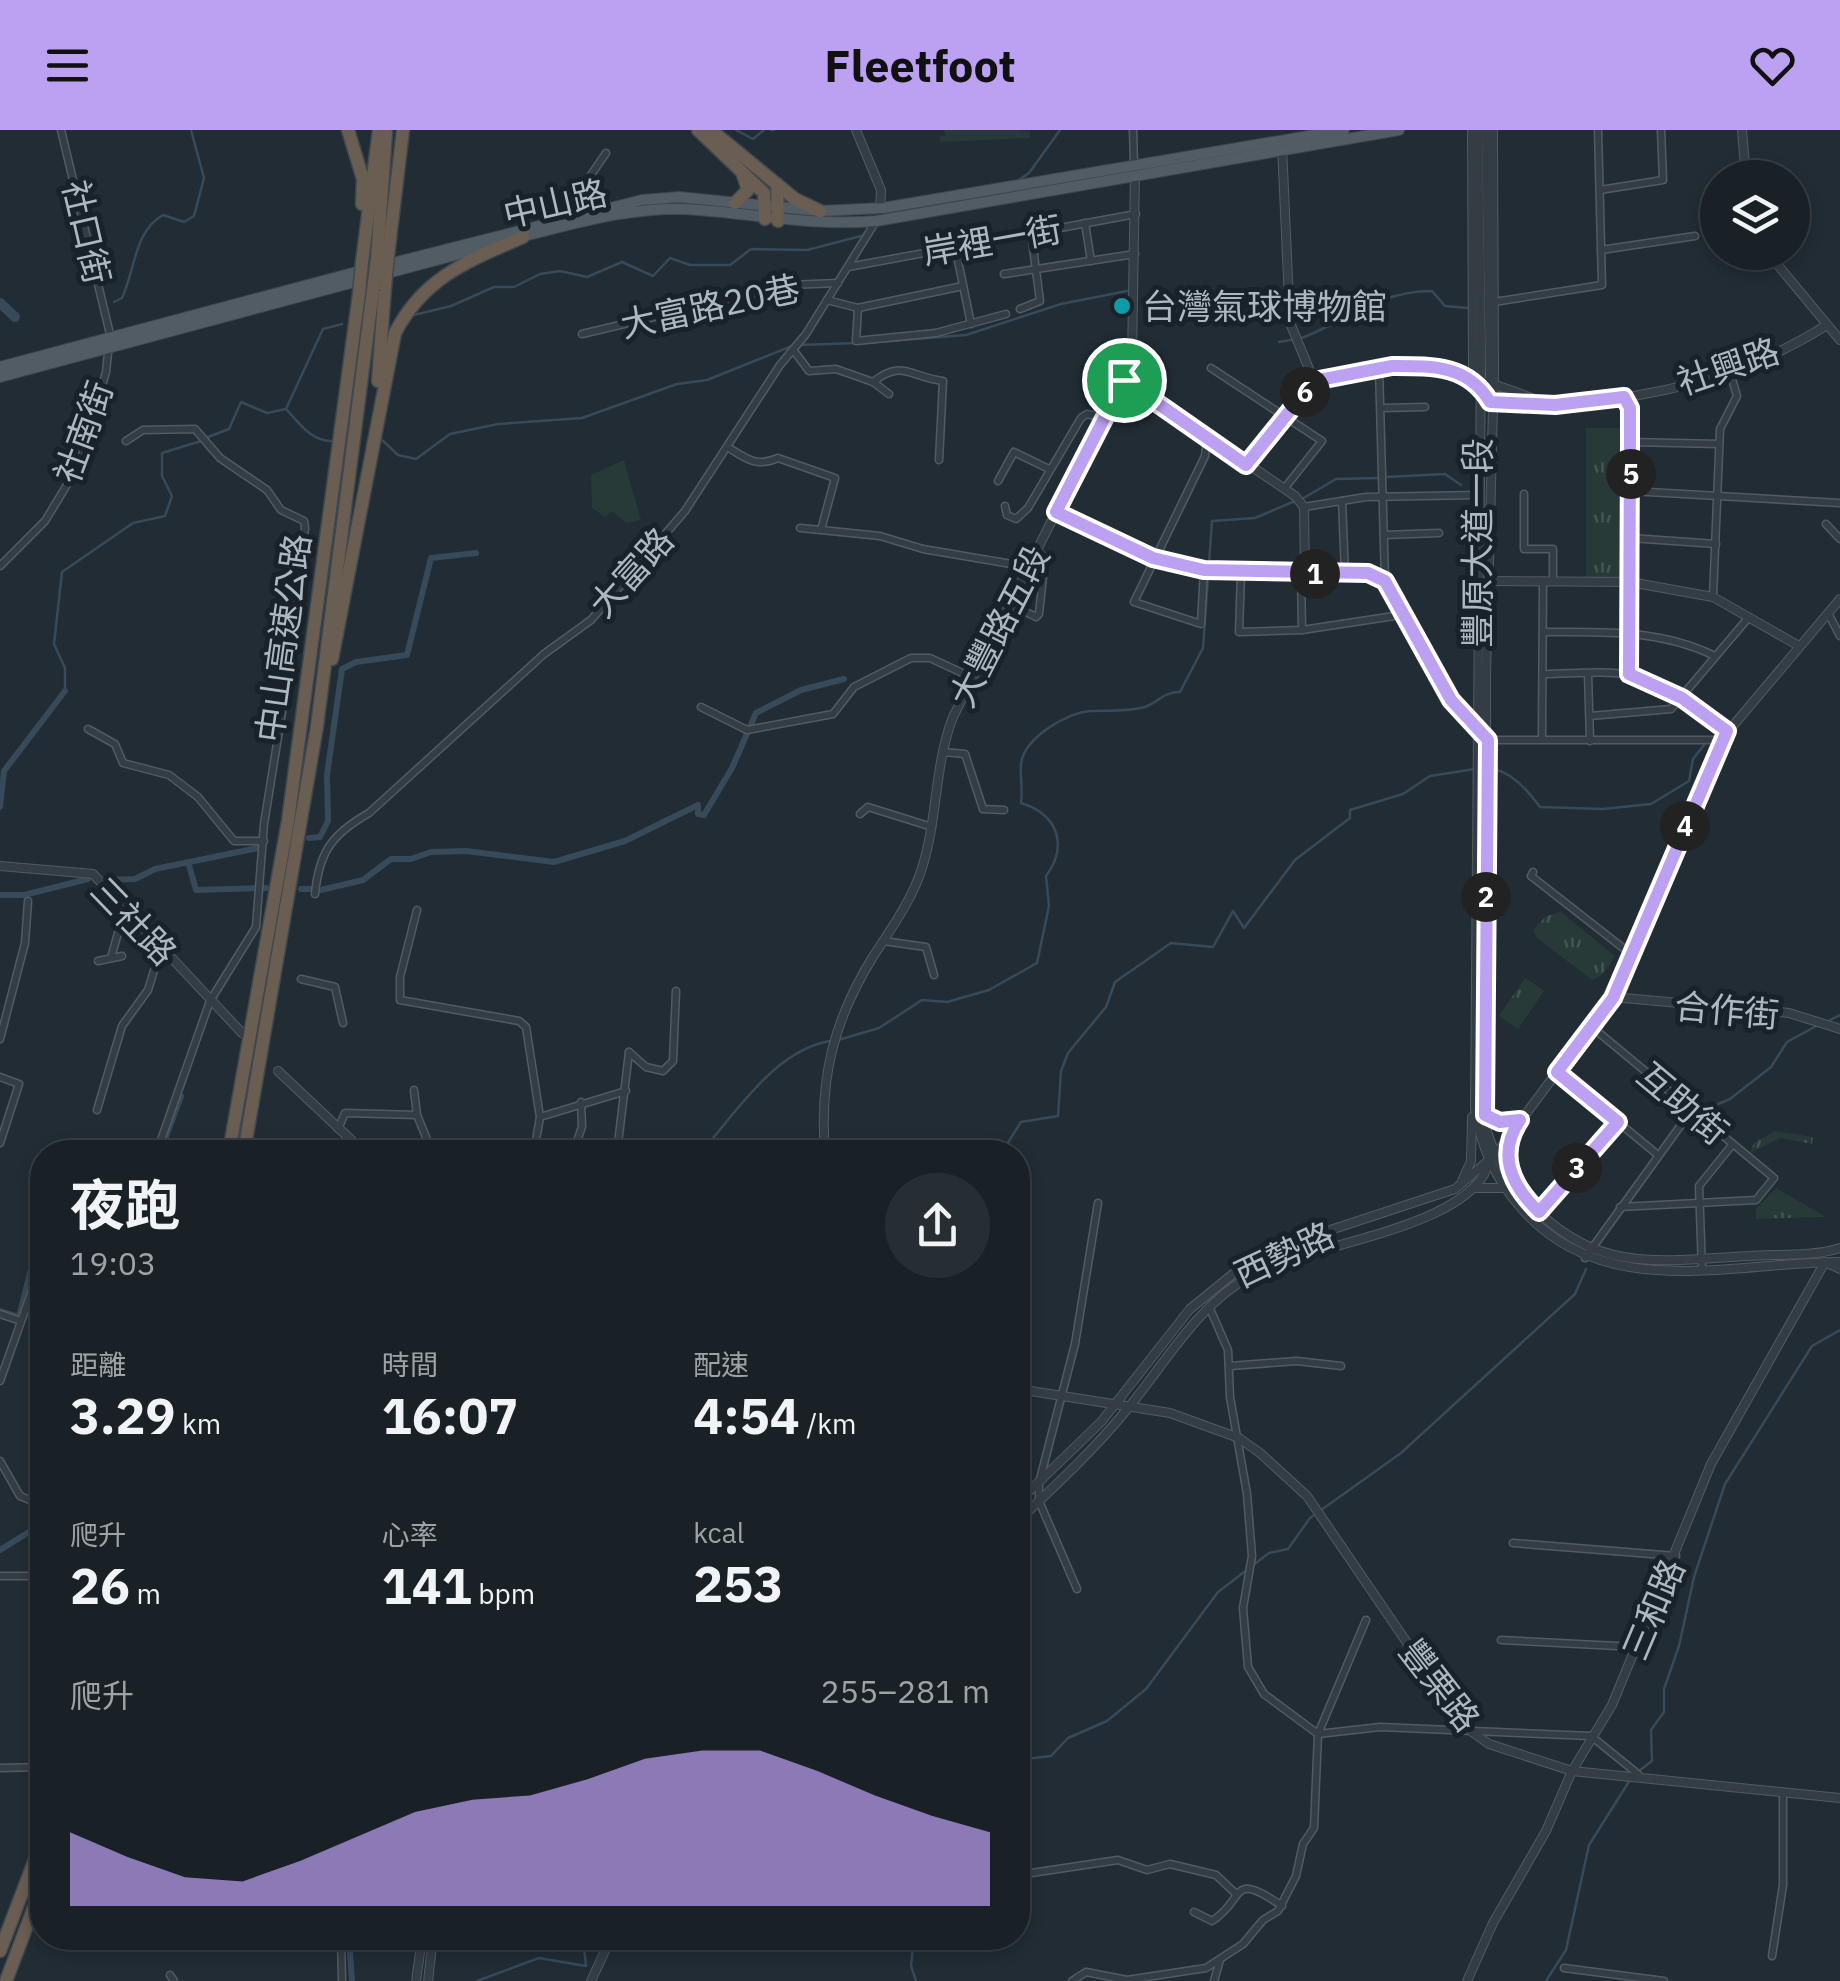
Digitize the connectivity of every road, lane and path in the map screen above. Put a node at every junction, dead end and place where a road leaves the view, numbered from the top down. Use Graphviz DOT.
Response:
graph roads {
  1 [pos="61,130"];
  2 [pos="348,130"];
  3 [pos="382,130"];
  4 [pos="403,130"];
  5 [pos="698,130"];
  6 [pos="711,130"];
  7 [pos="856,130"];
  8 [pos="1133,130"];
  9 [pos="1344,130"];
  10 [pos="1398,130"];
  11 [pos="1475,130"];
  12 [pos="1490,130"];
  13 [pos="1598,130"];
  14 [pos="1661,130"];
  15 [pos="1742,130"];
  16 [pos="1311,137"];
  17 [pos="1282,146"];
  18 [pos="606,153"];
  19 [pos="1744,160"];
  20 [pos="1134,164"];
  21 [pos="742,170"];
  22 [pos="1135,177"];
  23 [pos="777,184"];
  24 [pos="1600,190"];
  25 [pos="578,194"];
  26 [pos="735,203"];
  27 [pos="882,208"];
  28 [pos="820,211"];
  29 [pos="1137,214"];
  30 [pos="772,215"];
  31 [pos="876,221"];
  32 [pos="1085,224"];
  33 [pos="1030,232"];
  34 [pos="1695,236"];
  35 [pos="523,237"];
  36 [pos="365,241"];
  37 [pos="955,246"];
  38 [pos="1601,250"];
  39 [pos="1136,254"];
  40 [pos="376,259"];
  41 [pos="1091,261"];
  42 [pos="847,267"];
  43 [pos="1036,268"];
  44 [pos="1782,270"];
  45 [pos="1004,274"];
  46 [pos="838,283"];
  47 [pos="963,286"];
  48 [pos="372,290"];
  49 [pos="827,300"];
  50 [pos="1494,302"];
  51 [pos="858,308"];
  52 [pos="1020,310"];
  53 [pos="1006,314"];
  54 [pos="971,324"];
  55 [pos="1827,326"];
  56 [pos="582,334"];
  57 [pos="109,340"];
  58 [pos="1840,340"];
  59 [pos="1484,348"];
  60 [pos="794,351"];
  61 [pos="0,368"];
  62 [pos="1212,368"];
  63 [pos="1379,368"];
  64 [pos="1730,372"];
  65 [pos="0,377"];
  66 [pos="1124,380"];
  67 [pos="1314,381"];
  68 [pos="1478,381"];
  69 [pos="873,382"];
  70 [pos="1491,382"];
  71 [pos="889,394"];
  72 [pos="1624,397"];
  73 [pos="1490,402"];
  74 [pos="1547,404"];
  75 [pos="1425,407"];
  76 [pos="1382,408"];
  77 [pos="1104,418"];
  78 [pos="1285,418"];
  79 [pos="1207,438"];
  80 [pos="126,441"];
  81 [pos="1630,442"];
  82 [pos="372,444"];
  83 [pos="1719,444"];
  84 [pos="729,448"];
  85 [pos="939,460"];
  86 [pos="1246,465"];
  87 [pos="1049,469"];
  88 [pos="998,481"];
  89 [pos="1283,490"];
  90 [pos="1631,492"];
  91 [pos="1524,494"];
  92 [pos="1718,494"];
  93 [pos="1478,495"];
  94 [pos="1384,496"];
  95 [pos="1342,502"];
  96 [pos="1840,503"];
  97 [pos="1005,506"];
  98 [pos="1304,508"];
  99 [pos="1056,512"];
  100 [pos="1826,524"];
  101 [pos="800,528"];
  102 [pos="821,530"];
  103 [pos="1439,533"];
  104 [pos="1384,535"];
  105 [pos="1631,538"];
  106 [pos="1840,539"];
  107 [pos="1716,544"];
  108 [pos="1038,551"];
  109 [pos="1153,558"];
  110 [pos="0,566"];
  111 [pos="1029,567"];
  112 [pos="1204,570"];
  113 [pos="1241,573"];
  114 [pos="1345,573"];
  115 [pos="1303,574"];
  116 [pos="1385,581"];
  117 [pos="1476,581"];
  118 [pos="1487,581"];
  119 [pos="1548,581"];
  120 [pos="1630,582"];
  121 [pos="1714,597"];
  122 [pos="1840,599"];
  123 [pos="1010,604"];
  124 [pos="1827,612"];
  125 [pos="1401,615"];
  126 [pos="1750,616"];
  127 [pos="1302,630"];
  128 [pos="1544,632"];
  129 [pos="1630,632"];
  130 [pos="1840,636"];
  131 [pos="1799,646"];
  132 [pos="1716,656"];
  133 [pos="1544,674"];
  134 [pos="1588,674"];
  135 [pos="1629,674"];
  136 [pos="973,678"];
  137 [pos="1682,698"];
  138 [pos="700,706"];
  139 [pos="1590,716"];
  140 [pos="318,726"];
  141 [pos="1476,728"];
  142 [pos="88,730"];
  143 [pos="1727,731"];
  144 [pos="1542,738"];
  145 [pos="1488,740"];
  146 [pos="1721,740"];
  147 [pos="1590,741"];
  148 [pos="942,752"];
  149 [pos="1004,810"];
  150 [pos="860,814"];
  151 [pos="933,827"];
  152 [pos="264,841"];
  153 [pos="0,866"];
  154 [pos="1533,872"];
  155 [pos="315,894"];
  156 [pos="28,902"];
  157 [pos="124,908"];
  158 [pos="417,910"];
  159 [pos="883,941"];
  160 [pos="161,948"];
  161 [pos="1632,954"];
  162 [pos="122,956"];
  163 [pos="111,958"];
  164 [pos="98,961"];
  165 [pos="934,975"];
  166 [pos="301,979"];
  167 [pos="676,991"];
  168 [pos="1613,998"];
  169 [pos="210,1001"];
  170 [pos="344,1023"];
  171 [pos="1592,1027"];
  172 [pos="1840,1029"];
  173 [pos="242,1033"];
  174 [pos="0,1039"];
  175 [pos="278,1071"];
  176 [pos="1557,1072"];
  177 [pos="0,1077"];
  178 [pos="414,1090"];
  179 [pos="626,1091"];
  180 [pos="581,1102"];
  181 [pos="1474,1108"];
  182 [pos="97,1110"];
  183 [pos="1691,1110"];
  184 [pos="417,1115"];
  185 [pos="1485,1115"];
  186 [pos="540,1117"];
  187 [pos="1520,1120"];
  188 [pos="1618,1122"];
  189 [pos="337,1130"];
  190 [pos="1508,1137"];
  191 [pos="158,1140"];
  192 [pos="230,1140"];
  193 [pos="246,1140"];
  194 [pos="349,1140"];
  195 [pos="427,1140"];
  196 [pos="536,1140"];
  197 [pos="578,1140"];
  198 [pos="619,1140"];
  199 [pos="824,1140"];
  200 [pos="0,1143"];
  201 [pos="1732,1145"];
  202 [pos="1658,1155"];
  203 [pos="1493,1157"];
  204 [pos="1510,1176"];
  205 [pos="1476,1188"];
  206 [pos="1504,1188"];
  207 [pos="1455,1189"];
  208 [pos="1098,1204"];
  209 [pos="1701,1206"];
  210 [pos="1620,1207"];
  211 [pos="1539,1212"];
  212 [pos="1840,1238"];
  213 [pos="1592,1248"];
  214 [pos="1838,1250"];
  215 [pos="1585,1258"];
  216 [pos="1702,1258"];
  217 [pos="1825,1262"];
  218 [pos="1840,1265"];
  219 [pos="1702,1269"];
  220 [pos="30,1296"];
  221 [pos="1210,1309"];
  222 [pos="0,1314"];
  223 [pos="21,1321"];
  224 [pos="1230,1366"];
  225 [pos="1341,1366"];
  226 [pos="0,1381"];
  227 [pos="1030,1392"];
  228 [pos="1063,1396"];
  229 [pos="1117,1404"];
  230 [pos="1130,1406"];
  231 [pos="1239,1438"];
  232 [pos="0,1461"];
  233 [pos="1039,1492"];
  234 [pos="1030,1496"];
  235 [pos="30,1500"];
  236 [pos="1030,1505"];
  237 [pos="1513,1543"];
  238 [pos="1676,1556"];
  239 [pos="0,1576"];
  240 [pos="30,1576"];
  241 [pos="1077,1589"];
  242 [pos="1366,1620"];
  243 [pos="1501,1640"];
  244 [pos="1637,1646"];
  245 [pos="1472,1732"];
  246 [pos="1318,1734"];
  247 [pos="1591,1736"];
  248 [pos="30,1767"];
  249 [pos="0,1768"];
  250 [pos="1572,1771"];
  251 [pos="1638,1774"];
  252 [pos="1783,1791"];
  253 [pos="1840,1798"];
  254 [pos="30,1871"];
  255 [pos="1030,1873"];
  256 [pos="1235,1892"];
  257 [pos="1282,1906"];
  258 [pos="1194,1912"];
  259 [pos="30,1918"];
  260 [pos="0,1950"];
  261 [pos="341,1950"];
  262 [pos="420,1950"];
  263 [pos="432,1950"];
  264 [pos="605,1950"];
  265 [pos="1772,1956"];
  266 [pos="1220,1960"];
  267 [pos="1564,1968"];
  268 [pos="6,1981"];
  269 [pos="342,1981"];
  270 [pos="416,1981"];
  271 [pos="428,1981"];
  272 [pos="591,1981"];
  273 [pos="1072,1981"];
  274 [pos="1214,1981"];
  275 [pos="1467,1981"];
  276 [pos="1664,1981"];
  1 -- 57 [label="street, 社口街"];
  2 -- 36 [label="highway"];
  3 -- 36 [label="highway, 中山高速公路"];
  3 -- 40 [label="highway, 中山高速公路"];
  4 -- 40 [label="highway"];
  5 -- 21 [label="highway"];
  6 -- 23 [label="highway"];
  7 -- 27 [label="street"];
  8 -- 20 [label="street"];
  9 -- 16 [label="main road"];
  10 -- 16 [label="main road"];
  11 -- 59 [label="street"];
  11 -- 68 [label="street, 豐原大道一段"];
  12 -- 50 [label="street, 豐原大道一段"];
  12 -- 59 [label="street"];
  13 -- 24 [label="street"];
  14 -- 24 [label="street"];
  15 -- 19 [label="street"];
  16 -- 17 [label="main road"];
  17 -- 20 [label="main road, 中山路"];
  17 -- 22 [label="main road, 中山路"];
  17 -- 67 [label="street"];
  18 -- 25 [label="street"];
  20 -- 22 [label="street, 大豐路五段"];
  20 -- 27 [label="main road, 中山路"];
  21 -- 26 [label="highway"];
  21 -- 30 [label="highway"];
  22 -- 29 [label="street, 大豐路五段"];
  22 -- 31 [label="main road, 中山路"];
  23 -- 28 [label="highway"];
  23 -- 30 [label="highway"];
  24 -- 38 [label="street"];
  26 -- 30 [label="main road, 中山路"];
  26 -- 57 [label="main road, 中山路"];
  27 -- 28 [label="main road, 中山路"];
  27 -- 31 [label="street"];
  28 -- 30 [label="main road, 中山路"];
  29 -- 32 [label="street, 岸裡一街"];
  29 -- 39 [label="street, 大豐路五段"];
  30 -- 31 [label="main road, 中山路"];
  30 -- 35 [label="main road, 中山路"];
  31 -- 42 [label="street, 大富路"];
  32 -- 33 [label="street, 岸裡一街"];
  32 -- 41 [label="street"];
  33 -- 37 [label="street, 岸裡一街"];
  33 -- 43 [label="street"];
  34 -- 38 [label="street"];
  35 -- 57 [label="main road, 中山路"];
  35 -- 82 [label="highway"];
  36 -- 40 [label="highway, 中山高速公路"];
  37 -- 42 [label="street, 岸裡一街"];
  37 -- 47 [label="street"];
  38 -- 50 [label="street"];
  39 -- 41 [label="street"];
  39 -- 66 [label="street, 大豐路五段"];
  40 -- 48 [label="highway, 中山高速公路, bridge"];
  41 -- 43 [label="street"];
  42 -- 46 [label="street, 大富路"];
  43 -- 45 [label="street"];
  43 -- 52 [label="street"];
  44 -- 55 [label="street"];
  46 -- 49 [label="street, 大富路"];
  46 -- 56 [label="street, 大富路20巷"];
  47 -- 51 [label="street"];
  47 -- 54 [label="street"];
  48 -- 82 [label="highway"];
  48 -- 140 [label="highway, 中山高速公路"];
  48 -- 192 [label="highway, 中山高速公路"];
  49 -- 51 [label="street"];
  49 -- 60 [label="street, 大富路"];
  50 -- 70 [label="street, 豐原大道一段"];
  51 -- 54 [label="street"];
  53 -- 54 [label="street"];
  55 -- 58 [label="street"];
  55 -- 64 [label="street, 社興路"];
  57 -- 61 [label="main road, 中山路"];
  57 -- 65 [label="main road, 中山路"];
  57 -- 110 [label="street, 社南街"];
  59 -- 68 [label="street, 豐原大道一段"];
  59 -- 70 [label="street, 豐原大道一段"];
  60 -- 69 [label="street"];
  60 -- 84 [label="street, 大富路"];
  62 -- 78 [label="street"];
  63 -- 67 [label="street"];
  63 -- 68 [label="street"];
  63 -- 76 [label="street"];
  64 -- 72 [label="street, 社興路"];
  64 -- 83 [label="street"];
  66 -- 77 [label="street, 大豐路五段"];
  66 -- 79 [label="street"];
  67 -- 78 [label="street"];
  68 -- 70 [label="street"];
  68 -- 73 [label="street"];
  68 -- 93 [label="street, 豐原大道一段"];
  69 -- 71 [label="street"];
  69 -- 85 [label="street"];
  70 -- 73 [label="street, 豐原大道一段"];
  70 -- 74 [label="street"];
  72 -- 74 [label="street, 社興路"];
  72 -- 81 [label="street"];
  73 -- 74 [label="street, 社興路"];
  73 -- 118 [label="street, 豐原大道一段"];
  75 -- 76 [label="street"];
  76 -- 94 [label="street"];
  77 -- 87 [label="street"];
  77 -- 99 [label="street, 大豐路五段"];
  78 -- 86 [label="street"];
  78 -- 89 [label="street"];
  79 -- 86 [label="street"];
  79 -- 109 [label="street"];
  80 -- 152 [label="street"];
  81 -- 83 [label="street"];
  81 -- 90 [label="street"];
  82 -- 140 [label="highway"];
  83 -- 92 [label="street"];
  84 -- 102 [label="street"];
  84 -- 155 [label="street, 大富路"];
  86 -- 89 [label="street"];
  87 -- 88 [label="street"];
  87 -- 97 [label="street"];
  89 -- 98 [label="street"];
  90 -- 92 [label="street"];
  90 -- 105 [label="street"];
  91 -- 119 [label="street"];
  92 -- 96 [label="street"];
  92 -- 107 [label="street"];
  93 -- 94 [label="street"];
  93 -- 117 [label="street, 豐原大道一段"];
  94 -- 95 [label="street"];
  94 -- 104 [label="street"];
  95 -- 98 [label="street"];
  95 -- 114 [label="street"];
  98 -- 115 [label="street"];
  99 -- 108 [label="street, 大豐路五段"];
  99 -- 109 [label="street"];
  100 -- 106 [label="street"];
  101 -- 102 [label="street"];
  102 -- 111 [label="street"];
  103 -- 104 [label="street"];
  104 -- 116 [label="street"];
  105 -- 107 [label="street"];
  105 -- 120 [label="street"];
  107 -- 121 [label="street"];
  108 -- 111 [label="street, 大豐路五段"];
  108 -- 123 [label="street"];
  109 -- 112 [label="street"];
  109 -- 112 [label="street"];
  111 -- 123 [label="street, 大豐路五段"];
  112 -- 113 [label="street"];
  113 -- 115 [label="street"];
  113 -- 127 [label="street"];
  114 -- 115 [label="street"];
  114 -- 116 [label="street"];
  115 -- 127 [label="street"];
  116 -- 125 [label="street"];
  117 -- 118 [label="street"];
  117 -- 141 [label="street, 豐原大道一段"];
  118 -- 119 [label="street"];
  118 -- 145 [label="street, 豐原大道一段"];
  119 -- 120 [label="street"];
  119 -- 128 [label="street"];
  120 -- 121 [label="street"];
  120 -- 129 [label="street"];
  121 -- 126 [label="street"];
  122 -- 124 [label="street, 西勢路"];
  123 -- 136 [label="street, 大豐路五段"];
  124 -- 130 [label="street"];
  124 -- 131 [label="street, 西勢路"];
  125 -- 127 [label="street"];
  125 -- 141 [label="street"];
  126 -- 131 [label="street"];
  126 -- 132 [label="street"];
  128 -- 129 [label="street"];
  128 -- 133 [label="street"];
  129 -- 132 [label="street"];
  129 -- 135 [label="street"];
  131 -- 143 [label="street, 西勢路"];
  132 -- 137 [label="street"];
  133 -- 134 [label="street"];
  133 -- 144 [label="street"];
  134 -- 135 [label="street"];
  134 -- 139 [label="street"];
  135 -- 137 [label="street"];
  136 -- 138 [label="street"];
  136 -- 148 [label="street, 大豐路五段"];
  137 -- 139 [label="street"];
  137 -- 143 [label="street"];
  139 -- 147 [label="street"];
  140 -- 193 [label="highway, 中山高速公路"];
  141 -- 145 [label="street"];
  141 -- 181 [label="street, 豐原大道一段"];
  142 -- 152 [label="street"];
  143 -- 146 [label="street, 西勢路"];
  144 -- 145 [label="street"];
  144 -- 147 [label="street"];
  145 -- 185 [label="street, 豐原大道一段"];
  146 -- 147 [label="street"];
  146 -- 161 [label="street, 西勢路"];
  148 -- 149 [label="street"];
  148 -- 151 [label="street, 大豐路五段"];
  150 -- 151 [label="street"];
  151 -- 159 [label="street, 大豐路五段"];
  152 -- 169 [label="street"];
  153 -- 157 [label="street, 三社路"];
  154 -- 161 [label="street"];
  156 -- 174 [label="street"];
  157 -- 160 [label="street, 三社路"];
  157 -- 163 [label="street"];
  158 -- 186 [label="street"];
  159 -- 165 [label="street"];
  159 -- 199 [label="street, 大豐路五段"];
  160 -- 169 [label="street, 三社路"];
  160 -- 182 [label="street"];
  161 -- 168 [label="street, 西勢路"];
  162 -- 163 [label="street"];
  163 -- 164 [label="street"];
  166 -- 170 [label="street"];
  167 -- 179 [label="street"];
  168 -- 171 [label="street, 西勢路"];
  168 -- 172 [label="street, 合作街"];
  169 -- 173 [label="street, 三社路"];
  169 -- 191 [label="street"];
  171 -- 176 [label="street, 西勢路"];
  171 -- 183 [label="street, 互助街"];
  175 -- 189 [label="street"];
  176 -- 187 [label="street, 西勢路"];
  176 -- 188 [label="street"];
  177 -- 200 [label="street"];
  178 -- 184 [label="street"];
  179 -- 180 [label="street"];
  179 -- 198 [label="street"];
  180 -- 186 [label="street"];
  180 -- 197 [label="street"];
  181 -- 203 [label="street, 豐原大道一段"];
  181 -- 207 [label="street"];
  183 -- 201 [label="street, 互助街"];
  183 -- 202 [label="street"];
  184 -- 189 [label="street"];
  184 -- 195 [label="street"];
  185 -- 187 [label="street"];
  185 -- 203 [label="street, 豐原大道一段"];
  186 -- 196 [label="street"];
  187 -- 190 [label="street, 西勢路"];
  188 -- 202 [label="street"];
  188 -- 211 [label="street"];
  189 -- 194 [label="street"];
  190 -- 203 [label="street, 西勢路"];
  190 -- 204 [label="street"];
  201 -- 209 [label="street"];
  201 -- 209 [label="street, 互助街"];
  202 -- 210 [label="street"];
  203 -- 204 [label="street, 豐原大道一段"];
  203 -- 205 [label="street, 西勢路"];
  203 -- 206 [label="street, 豐原大道一段"];
  203 -- 207 [label="street, 西勢路"];
  204 -- 211 [label="street, 豐原大道一段"];
  205 -- 206 [label="street"];
  205 -- 221 [label="street, 西勢路"];
  206 -- 215 [label="street, 豐原大道一段"];
  207 -- 229 [label="street, 西勢路"];
  208 -- 228 [label="street"];
  209 -- 210 [label="street"];
  209 -- 216 [label="street"];
  210 -- 213 [label="street"];
  211 -- 213 [label="street, 豐原大道一段"];
  212 -- 214 [label="street, 三和路"];
  213 -- 215 [label="street"];
  213 -- 216 [label="street, 豐原大道一段"];
  214 -- 216 [label="street, 豐原大道一段"];
  214 -- 217 [label="street, 三和路"];
  215 -- 219 [label="street, 豐原大道一段"];
  216 -- 219 [label="street"];
  217 -- 218 [label="street, 豐原大道一段"];
  217 -- 219 [label="street, 豐原大道一段"];
  217 -- 238 [label="street, 三和路"];
  220 -- 223 [label="street"];
  221 -- 224 [label="street, 西勢路"];
  221 -- 230 [label="street, 西勢路"];
  222 -- 223 [label="street"];
  223 -- 226 [label="street"];
  224 -- 225 [label="street"];
  224 -- 231 [label="street, 西勢路"];
  227 -- 228 [label="street, 豐栗路"];
  228 -- 229 [label="street, 豐栗路"];
  228 -- 233 [label="street"];
  229 -- 230 [label="street, 豐栗路"];
  229 -- 233 [label="street, 西勢路"];
  230 -- 231 [label="street, 豐栗路"];
  230 -- 233 [label="street, 西勢路"];
  231 -- 245 [label="street, 豐栗路"];
  231 -- 246 [label="street, 西勢路"];
  232 -- 235 [label="street"];
  233 -- 234 [label="street"];
  233 -- 236 [label="street"];
  233 -- 241 [label="street"];
  237 -- 238 [label="street"];
  238 -- 244 [label="street, 三和路"];
  239 -- 240 [label="street"];
  242 -- 246 [label="street"];
  243 -- 244 [label="street"];
  244 -- 247 [label="street, 三和路"];
  245 -- 246 [label="street"];
  245 -- 247 [label="street"];
  245 -- 250 [label="street, 豐栗路"];
  246 -- 257 [label="street"];
  247 -- 250 [label="street, 三和路"];
  247 -- 251 [label="street"];
  248 -- 249 [label="street"];
  250 -- 251 [label="street, 豐栗路"];
  250 -- 275 [label="street, 三和路"];
  251 -- 252 [label="street, 豐栗路"];
  252 -- 253 [label="street, 豐栗路"];
  252 -- 265 [label="street"];
  254 -- 260 [label="highway"];
  255 -- 256 [label="street"];
  256 -- 257 [label="street"];
  256 -- 258 [label="street"];
  257 -- 266 [label="street"];
  259 -- 268 [label="highway"];
  261 -- 269 [label="street"];
  262 -- 270 [label="street"];
  263 -- 271 [label="street"];
  264 -- 272 [label="street"];
  266 -- 273 [label="street"];
  266 -- 274 [label="street"];
  267 -- 276 [label="street"];
}
